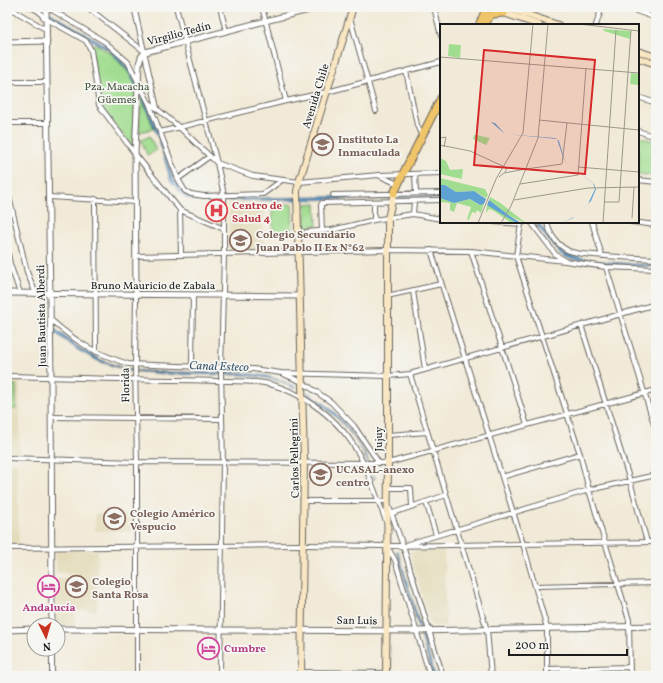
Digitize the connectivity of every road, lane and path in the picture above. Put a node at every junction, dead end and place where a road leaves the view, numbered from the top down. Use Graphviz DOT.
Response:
graph roads {
  1 [pos="8,7"];
  2 [pos="31,7"];
  3 [pos="47,7"];
  4 [pos="87,7"];
  5 [pos="134,7"];
  6 [pos="176,7"];
  7 [pos="220,7"];
  8 [pos="262,7"];
  9 [pos="320,7"];
  10 [pos="353,7"];
  11 [pos="434,7"];
  12 [pos="487,7"];
  13 [pos="602,7"];
  14 [pos="625,7"];
  15 [pos="504,10"];
  16 [pos="350,17"];
  17 [pos="656,18"];
  18 [pos="47,19"];
  19 [pos="266,20"];
  20 [pos="480,24"];
  21 [pos="481,24"];
  22 [pos="537,24"];
  23 [pos="554,24"];
  24 [pos="596,24"];
  25 [pos="47,30"];
  26 [pos="226,30"];
  27 [pos="440,32"];
  28 [pos="47,41"];
  29 [pos="184,41"];
  30 [pos="7,42"];
  31 [pos="639,51"];
  32 [pos="145,52"];
  33 [pos="656,57"];
  34 [pos="639,58"];
  35 [pos="440,62"];
  36 [pos="656,64"];
  37 [pos="406,71"];
  38 [pos="368,81"];
  39 [pos="7,82"];
  40 [pos="47,82"];
  41 [pos="139,84"];
  42 [pos="327,92"];
  43 [pos="138,93"];
  44 [pos="639,97"];
  45 [pos="440,100"];
  46 [pos="286,101"];
  47 [pos="150,103"];
  48 [pos="656,103"];
  49 [pos="157,108"];
  50 [pos="376,110"];
  51 [pos="205,121"];
  52 [pos="7,123"];
  53 [pos="47,123"];
  54 [pos="179,127"];
  55 [pos="639,131"];
  56 [pos="160,132"];
  57 [pos="422,137"];
  58 [pos="656,137"];
  59 [pos="135,154"];
  60 [pos="210,156"];
  61 [pos="217,163"];
  62 [pos="440,173"];
  63 [pos="403,174"];
  64 [pos="416,174"];
  65 [pos="379,175"];
  66 [pos="178,179"];
  67 [pos="282,180"];
  68 [pos="639,180"];
  69 [pos="299,182"];
  70 [pos="656,182"];
  71 [pos="398,184"];
  72 [pos="7,188"];
  73 [pos="440,192"];
  74 [pos="394,193"];
  75 [pos="416,193"];
  76 [pos="224,195"];
  77 [pos="333,195"];
  78 [pos="49,197"];
  79 [pos="95,199"];
  80 [pos="440,200"];
  81 [pos="392,201"];
  82 [pos="414,201"];
  83 [pos="136,202"];
  84 [pos="374,202"];
  85 [pos="180,210"];
  86 [pos="413,214"];
  87 [pos="388,218"];
  88 [pos="374,220"];
  89 [pos="440,220"];
  90 [pos="523,223"];
  91 [pos="532,223"];
  92 [pos="547,223"];
  93 [pos="592,223"];
  94 [pos="639,223"];
  95 [pos="656,225"];
  96 [pos="224,229"];
  97 [pos="322,231"];
  98 [pos="306,232"];
  99 [pos="298,239"];
  100 [pos="7,248"];
  101 [pos="388,250"];
  102 [pos="431,250"];
  103 [pos="471,251"];
  104 [pos="298,252"];
  105 [pos="224,254"];
  106 [pos="181,255"];
  107 [pos="136,256"];
  108 [pos="516,256"];
  109 [pos="602,256"];
  110 [pos="656,259"];
  111 [pos="565,261"];
  112 [pos="606,267"];
  113 [pos="656,270"];
  114 [pos="441,284"];
  115 [pos="413,291"];
  116 [pos="7,293"];
  117 [pos="20,293"];
  118 [pos="36,294"];
  119 [pos="50,294"];
  120 [pos="96,294"];
  121 [pos="136,295"];
  122 [pos="224,295"];
  123 [pos="193,296"];
  124 [pos="299,296"];
  125 [pos="387,296"];
  126 [pos="656,304"];
  127 [pos="620,314"];
  128 [pos="51,320"];
  129 [pos="581,326"];
  130 [pos="541,336"];
  131 [pos="503,347"];
  132 [pos="96,352"];
  133 [pos="464,358"];
  134 [pos="135,366"];
  135 [pos="192,366"];
  136 [pos="222,369"];
  137 [pos="425,369"];
  138 [pos="281,373"];
  139 [pos="302,374"];
  140 [pos="410,374"];
  141 [pos="7,376"];
  142 [pos="388,376"];
  143 [pos="51,377"];
  144 [pos="135,378"];
  145 [pos="222,379"];
  146 [pos="302,382"];
  147 [pos="656,390"];
  148 [pos="644,393"];
  149 [pos="303,398"];
  150 [pos="605,404"];
  151 [pos="567,414"];
  152 [pos="51,417"];
  153 [pos="136,418"];
  154 [pos="222,419"];
  155 [pos="527,425"];
  156 [pos="656,431"];
  157 [pos="427,432"];
  158 [pos="388,435"];
  159 [pos="489,435"];
  160 [pos="432,450"];
  161 [pos="580,454"];
  162 [pos="7,458"];
  163 [pos="51,459"];
  164 [pos="137,462"];
  165 [pos="223,462"];
  166 [pos="304,462"];
  167 [pos="364,462"];
  168 [pos="379,463"];
  169 [pos="388,463"];
  170 [pos="656,475"];
  171 [pos="502,477"];
  172 [pos="630,481"];
  173 [pos="387,488"];
  174 [pos="589,490"];
  175 [pos="446,495"];
  176 [pos="304,501"];
  177 [pos="387,501"];
  178 [pos="378,502"];
  179 [pos="426,502"];
  180 [pos="412,506"];
  181 [pos="513,512"];
  182 [pos="392,513"];
  183 [pos="387,522"];
  184 [pos="457,529"];
  185 [pos="436,535"];
  186 [pos="605,542"];
  187 [pos="647,542"];
  188 [pos="656,542"];
  189 [pos="523,544"];
  190 [pos="303,545"];
  191 [pos="462,545"];
  192 [pos="222,546"];
  193 [pos="387,546"];
  194 [pos="404,546"];
  195 [pos="52,547"];
  196 [pos="137,547"];
  197 [pos="7,548"];
  198 [pos="656,583"];
  199 [pos="618,584"];
  200 [pos="535,586"];
  201 [pos="52,617"];
  202 [pos="629,626"];
  203 [pos="656,626"];
  204 [pos="547,628"];
  205 [pos="26,629"];
  206 [pos="66,629"];
  207 [pos="137,629"];
  208 [pos="220,629"];
  209 [pos="7,630"];
  210 [pos="302,630"];
  211 [pos="487,630"];
  212 [pos="386,631"];
  213 [pos="416,631"];
  214 [pos="429,631"];
  215 [pos="52,657"];
  216 [pos="630,667"];
  217 [pos="547,670"];
  218 [pos="301,674"];
  219 [pos="386,674"];
  220 [pos="52,676"];
  221 [pos="137,676"];
  222 [pos="220,676"];
  223 [pos="430,676"];
  224 [pos="443,676"];
  225 [pos="491,676"];
  226 [pos="547,676"];
  227 [pos="630,676"];
  1 -- 25 [label="street"];
  2 -- 18 [label="street"];
  3 -- 18 [label="street, Juan Bautista Alberdi"];
  3 -- 41 [label="street"];
  4 -- 32 [label="street"];
  5 -- 32 [label="street"];
  6 -- 29 [label="street"];
  7 -- 26 [label="street"];
  8 -- 19 [label="street"];
  9 -- 19 [label="street, Virgilio Tedín"];
  10 -- 16 [label="main road, Avenida Chile"];
  11 -- 27 [label="street"];
  12 -- 15 [label="main road"];
  12 -- 20 [label="main road"];
  13 -- 24 [label="street"];
  14 -- 17 [label="street"];
  15 -- 21 [label="main road"];
  15 -- 22 [label="main road"];
  15 -- 23 [label="main road"];
  16 -- 38 [label="street"];
  16 -- 42 [label="main road, Avenida Chile"];
  18 -- 25 [label="street, Juan Bautista Alberdi"];
  18 -- 59 [label="street"];
  19 -- 26 [label="street, Virgilio Tedín"];
  19 -- 46 [label="street"];
  25 -- 28 [label="street, Juan Bautista Alberdi"];
  26 -- 29 [label="street, Virgilio Tedín"];
  28 -- 30 [label="street"];
  28 -- 40 [label="street, Juan Bautista Alberdi"];
  29 -- 32 [label="street, Virgilio Tedín"];
  29 -- 51 [label="street"];
  31 -- 33 [label="main road"];
  32 -- 41 [label="street, Virgilio Tedín"];
  32 -- 49 [label="street"];
  34 -- 36 [label="main road"];
  35 -- 37 [label="street"];
  37 -- 38 [label="street"];
  37 -- 57 [label="street"];
  38 -- 42 [label="street"];
  38 -- 50 [label="street"];
  39 -- 40 [label="street"];
  40 -- 53 [label="street, Juan Bautista Alberdi"];
  41 -- 43 [label="street, Virgilio Tedín"];
  41 -- 47 [label="street"];
  42 -- 46 [label="street"];
  42 -- 69 [label="main road, Avenida Chile"];
  43 -- 59 [label="street, Florida"];
  44 -- 48 [label="street"];
  45 -- 57 [label="main road"];
  46 -- 51 [label="street"];
  47 -- 49 [label="street"];
  47 -- 56 [label="street"];
  49 -- 54 [label="street"];
  51 -- 54 [label="street"];
  51 -- 61 [label="street"];
  52 -- 53 [label="street"];
  53 -- 78 [label="street, Juan Bautista Alberdi"];
  54 -- 56 [label="street"];
  54 -- 60 [label="street"];
  55 -- 58 [label="street"];
  56 -- 66 [label="street"];
  57 -- 63 [label="main road"];
  59 -- 83 [label="street, Florida"];
  59 -- 85 [label="street"];
  60 -- 61 [label="street"];
  60 -- 66 [label="street"];
  61 -- 67 [label="street"];
  61 -- 76 [label="street"];
  62 -- 64 [label="street"];
  63 -- 64 [label="street"];
  63 -- 65 [label="street"];
  63 -- 71 [label="main road"];
  64 -- 75 [label="street"];
  65 -- 69 [label="street"];
  65 -- 71 [label="street"];
  66 -- 76 [label="street"];
  67 -- 69 [label="street"];
  67 -- 76 [label="street"];
  68 -- 70 [label="street"];
  69 -- 99 [label="main road, Avenida Chile"];
  71 -- 74 [label="main road"];
  72 -- 118 [label="street"];
  73 -- 75 [label="street"];
  74 -- 75 [label="street"];
  74 -- 77 [label="street"];
  74 -- 81 [label="main road, Jujuy"];
  76 -- 96 [label="street"];
  78 -- 79 [label="street"];
  78 -- 119 [label="street, Juan Bautista Alberdi"];
  79 -- 83 [label="street"];
  79 -- 120 [label="street"];
  80 -- 82 [label="street"];
  81 -- 82 [label="street"];
  81 -- 84 [label="street"];
  81 -- 87 [label="main road, Jujuy"];
  82 -- 86 [label="street"];
  83 -- 107 [label="street, Florida"];
  84 -- 88 [label="street"];
  84 -- 97 [label="street"];
  85 -- 96 [label="street"];
  85 -- 106 [label="street"];
  86 -- 87 [label="street"];
  86 -- 89 [label="street"];
  87 -- 88 [label="street"];
  87 -- 101 [label="main road, Jujuy"];
  88 -- 97 [label="street"];
  90 -- 108 [label="street"];
  91 -- 111 [label="street"];
  92 -- 109 [label="street"];
  93 -- 109 [label="street"];
  94 -- 95 [label="street"];
  96 -- 105 [label="street"];
  97 -- 98 [label="street"];
  99 -- 104 [label="main road, Carlos Pellegrini"];
  100 -- 117 [label="street"];
  101 -- 102 [label="street"];
  101 -- 104 [label="street"];
  101 -- 125 [label="main road, Jujuy"];
  102 -- 103 [label="street"];
  102 -- 114 [label="street"];
  103 -- 108 [label="street"];
  103 -- 131 [label="street"];
  104 -- 105 [label="street"];
  104 -- 124 [label="main road, Carlos Pellegrini"];
  105 -- 106 [label="street"];
  105 -- 122 [label="street"];
  106 -- 107 [label="street"];
  107 -- 121 [label="street, Florida"];
  108 -- 111 [label="street"];
  108 -- 130 [label="street"];
  109 -- 110 [label="street"];
  111 -- 112 [label="street"];
  112 -- 113 [label="street"];
  112 -- 127 [label="street"];
  114 -- 115 [label="street"];
  114 -- 133 [label="street"];
  115 -- 125 [label="street"];
  115 -- 137 [label="street"];
  116 -- 117 [label="street, Bruno Mauricio de Zabala"];
  117 -- 118 [label="street, Bruno Mauricio de Zabala"];
  118 -- 119 [label="street, Bruno Mauricio de Zabala"];
  119 -- 120 [label="street, Bruno Mauricio de Zabala"];
  119 -- 128 [label="street, Juan Bautista Alberdi"];
  120 -- 121 [label="street, Bruno Mauricio de Zabala"];
  120 -- 132 [label="street"];
  121 -- 123 [label="street, Bruno Mauricio de Zabala"];
  121 -- 134 [label="street, Florida"];
  122 -- 123 [label="street, Bruno Mauricio de Zabala"];
  122 -- 124 [label="street, Bruno Mauricio de Zabala"];
  122 -- 136 [label="street"];
  123 -- 135 [label="street"];
  124 -- 139 [label="main road, Carlos Pellegrini"];
  125 -- 142 [label="main road, Jujuy"];
  126 -- 127 [label="street"];
  127 -- 129 [label="street"];
  127 -- 148 [label="street"];
  128 -- 132 [label="street"];
  128 -- 143 [label="street, Juan Bautista Alberdi"];
  129 -- 130 [label="street"];
  129 -- 150 [label="street"];
  130 -- 131 [label="street"];
  130 -- 151 [label="street"];
  131 -- 133 [label="street"];
  131 -- 155 [label="street"];
  132 -- 134 [label="street"];
  133 -- 137 [label="street"];
  133 -- 159 [label="street"];
  134 -- 135 [label="street"];
  134 -- 144 [label="street, Florida"];
  135 -- 136 [label="street"];
  136 -- 138 [label="street"];
  136 -- 145 [label="street"];
  137 -- 140 [label="street"];
  138 -- 139 [label="street"];
  138 -- 146 [label="street"];
  139 -- 142 [label="street"];
  139 -- 146 [label="main road, Carlos Pellegrini"];
  140 -- 142 [label="street"];
  140 -- 157 [label="street"];
  141 -- 143 [label="street"];
  142 -- 158 [label="main road, Jujuy"];
  143 -- 144 [label="street"];
  143 -- 152 [label="street, Juan Bautista Alberdi"];
  144 -- 145 [label="street"];
  144 -- 153 [label="street, Florida"];
  145 -- 149 [label="street"];
  145 -- 154 [label="street"];
  146 -- 149 [label="main road, Carlos Pellegrini"];
  146 -- 168 [label="street"];
  147 -- 148 [label="street"];
  148 -- 150 [label="street"];
  148 -- 156 [label="street"];
  149 -- 166 [label="main road, Carlos Pellegrini"];
  149 -- 167 [label="street"];
  150 -- 151 [label="street"];
  150 -- 172 [label="street"];
  151 -- 155 [label="street"];
  151 -- 161 [label="street"];
  152 -- 153 [label="street"];
  152 -- 163 [label="street, Juan Bautista Alberdi"];
  153 -- 154 [label="street"];
  153 -- 164 [label="street, Florida"];
  154 -- 165 [label="street"];
  155 -- 159 [label="street"];
  157 -- 158 [label="street"];
  157 -- 160 [label="street"];
  158 -- 169 [label="main road, Jujuy"];
  159 -- 160 [label="street"];
  159 -- 171 [label="street"];
  160 -- 169 [label="street"];
  160 -- 175 [label="street"];
  161 -- 171 [label="street"];
  161 -- 174 [label="street"];
  162 -- 163 [label="street"];
  163 -- 164 [label="street"];
  163 -- 195 [label="street, Juan Bautista Alberdi"];
  164 -- 165 [label="street"];
  164 -- 196 [label="street, Florida"];
  165 -- 166 [label="street"];
  165 -- 192 [label="street"];
  166 -- 167 [label="street"];
  166 -- 176 [label="main road, Carlos Pellegrini"];
  167 -- 168 [label="street"];
  167 -- 178 [label="street"];
  168 -- 169 [label="street"];
  169 -- 173 [label="main road, Jujuy"];
  170 -- 172 [label="street"];
  171 -- 181 [label="street"];
  172 -- 174 [label="street"];
  172 -- 187 [label="street"];
  173 -- 177 [label="main road, Jujuy"];
  173 -- 180 [label="street"];
  174 -- 181 [label="street"];
  174 -- 186 [label="street"];
  175 -- 179 [label="street"];
  175 -- 184 [label="street"];
  176 -- 178 [label="street"];
  176 -- 190 [label="main road, Carlos Pellegrini"];
  177 -- 178 [label="street"];
  177 -- 182 [label="street"];
  177 -- 183 [label="main road, Jujuy"];
  178 -- 183 [label="street"];
  179 -- 180 [label="street"];
  179 -- 185 [label="street"];
  180 -- 182 [label="street"];
  181 -- 184 [label="street"];
  181 -- 189 [label="street"];
  182 -- 194 [label="street"];
  183 -- 193 [label="main road, Jujuy"];
  184 -- 185 [label="street"];
  184 -- 191 [label="street"];
  185 -- 194 [label="street"];
  186 -- 187 [label="street"];
  186 -- 189 [label="street"];
  186 -- 199 [label="street"];
  187 -- 188 [label="street"];
  189 -- 191 [label="street"];
  189 -- 200 [label="street"];
  190 -- 192 [label="street"];
  190 -- 193 [label="street"];
  190 -- 210 [label="main road, Carlos Pellegrini"];
  191 -- 194 [label="street"];
  191 -- 211 [label="street"];
  192 -- 196 [label="street"];
  192 -- 208 [label="street"];
  193 -- 194 [label="street"];
  193 -- 212 [label="main road, Jujuy"];
  193 -- 213 [label="street"];
  194 -- 214 [label="street"];
  195 -- 196 [label="street"];
  195 -- 197 [label="street"];
  195 -- 201 [label="street, Juan Bautista Alberdi"];
  196 -- 207 [label="street, Florida"];
  198 -- 199 [label="street"];
  199 -- 200 [label="street"];
  199 -- 202 [label="street"];
  200 -- 204 [label="street"];
  202 -- 203 [label="street, San Luis"];
  202 -- 204 [label="street, San Luis"];
  202 -- 216 [label="street"];
  204 -- 211 [label="street, San Luis"];
  204 -- 217 [label="street"];
  205 -- 209 [label="street"];
  206 -- 207 [label="street, San Luis"];
  207 -- 208 [label="street, San Luis"];
  207 -- 221 [label="street, Florida"];
  208 -- 210 [label="street, San Luis"];
  208 -- 222 [label="street"];
  210 -- 212 [label="street, San Luis"];
  210 -- 218 [label="main road, Carlos Pellegrini"];
  211 -- 214 [label="street, San Luis"];
  211 -- 225 [label="street"];
  212 -- 213 [label="street, San Luis"];
  212 -- 219 [label="main road, Jujuy"];
  213 -- 214 [label="street, San Luis"];
  213 -- 223 [label="street"];
  214 -- 224 [label="street"];
  215 -- 220 [label="street"];
  216 -- 217 [label="street"];
  216 -- 227 [label="street"];
  217 -- 226 [label="street"];
  218 -- 219 [label="street"];
}
